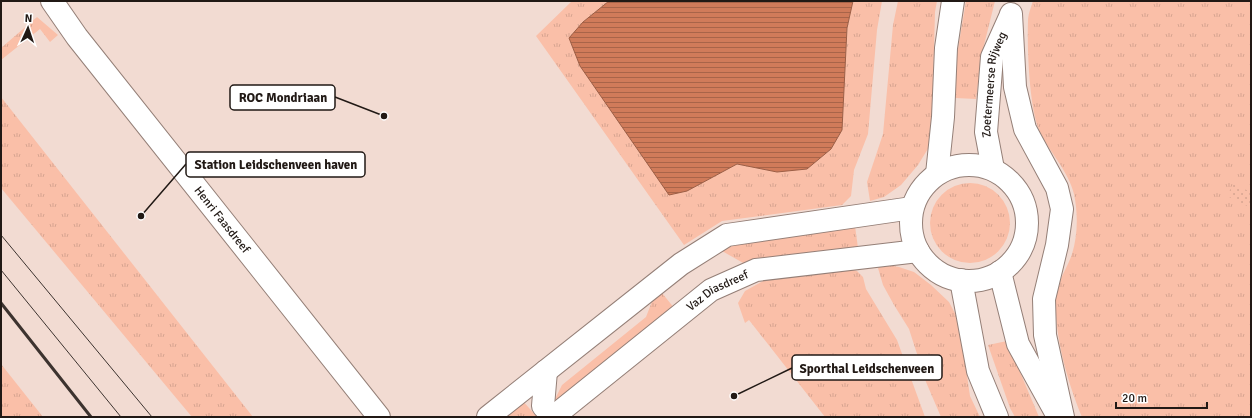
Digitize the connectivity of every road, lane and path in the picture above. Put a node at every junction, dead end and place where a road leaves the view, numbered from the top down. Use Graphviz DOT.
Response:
graph roads {
  1 [pos="52,1"];
  2 [pos="953,1"];
  3 [pos="1012,8"];
  4 [pos="993,170"];
  5 [pos="937,174"];
  6 [pos="912,208"];
  7 [pos="918,251"];
  8 [pos="1000,272"];
  9 [pos="961,280"];
  10 [pos="546,371"];
  11 [pos="379,417"];
  12 [pos="488,417"];
  13 [pos="553,417"];
  14 [pos="997,417"];
  15 [pos="1058,417"];
  16 [pos="1063,417"];
  1 -- 11 [label="street, Henri Faasdreef"];
  2 -- 5 [label="street"];
  3 -- 4 [label="street, Zoetermeerse Rijweg"];
  3 -- 16 [label="street"];
  4 -- 5 [label="street"];
  4 -- 8 [label="street"];
  5 -- 6 [label="street"];
  6 -- 7 [label="street"];
  6 -- 10 [label="street"];
  7 -- 9 [label="street"];
  7 -- 13 [label="street, Vaz Diasdreef"];
  8 -- 9 [label="street"];
  8 -- 15 [label="street"];
  9 -- 14 [label="street"];
  10 -- 12 [label="street"];
  10 -- 13 [label="street, Vaz Diasdreef"];
}
